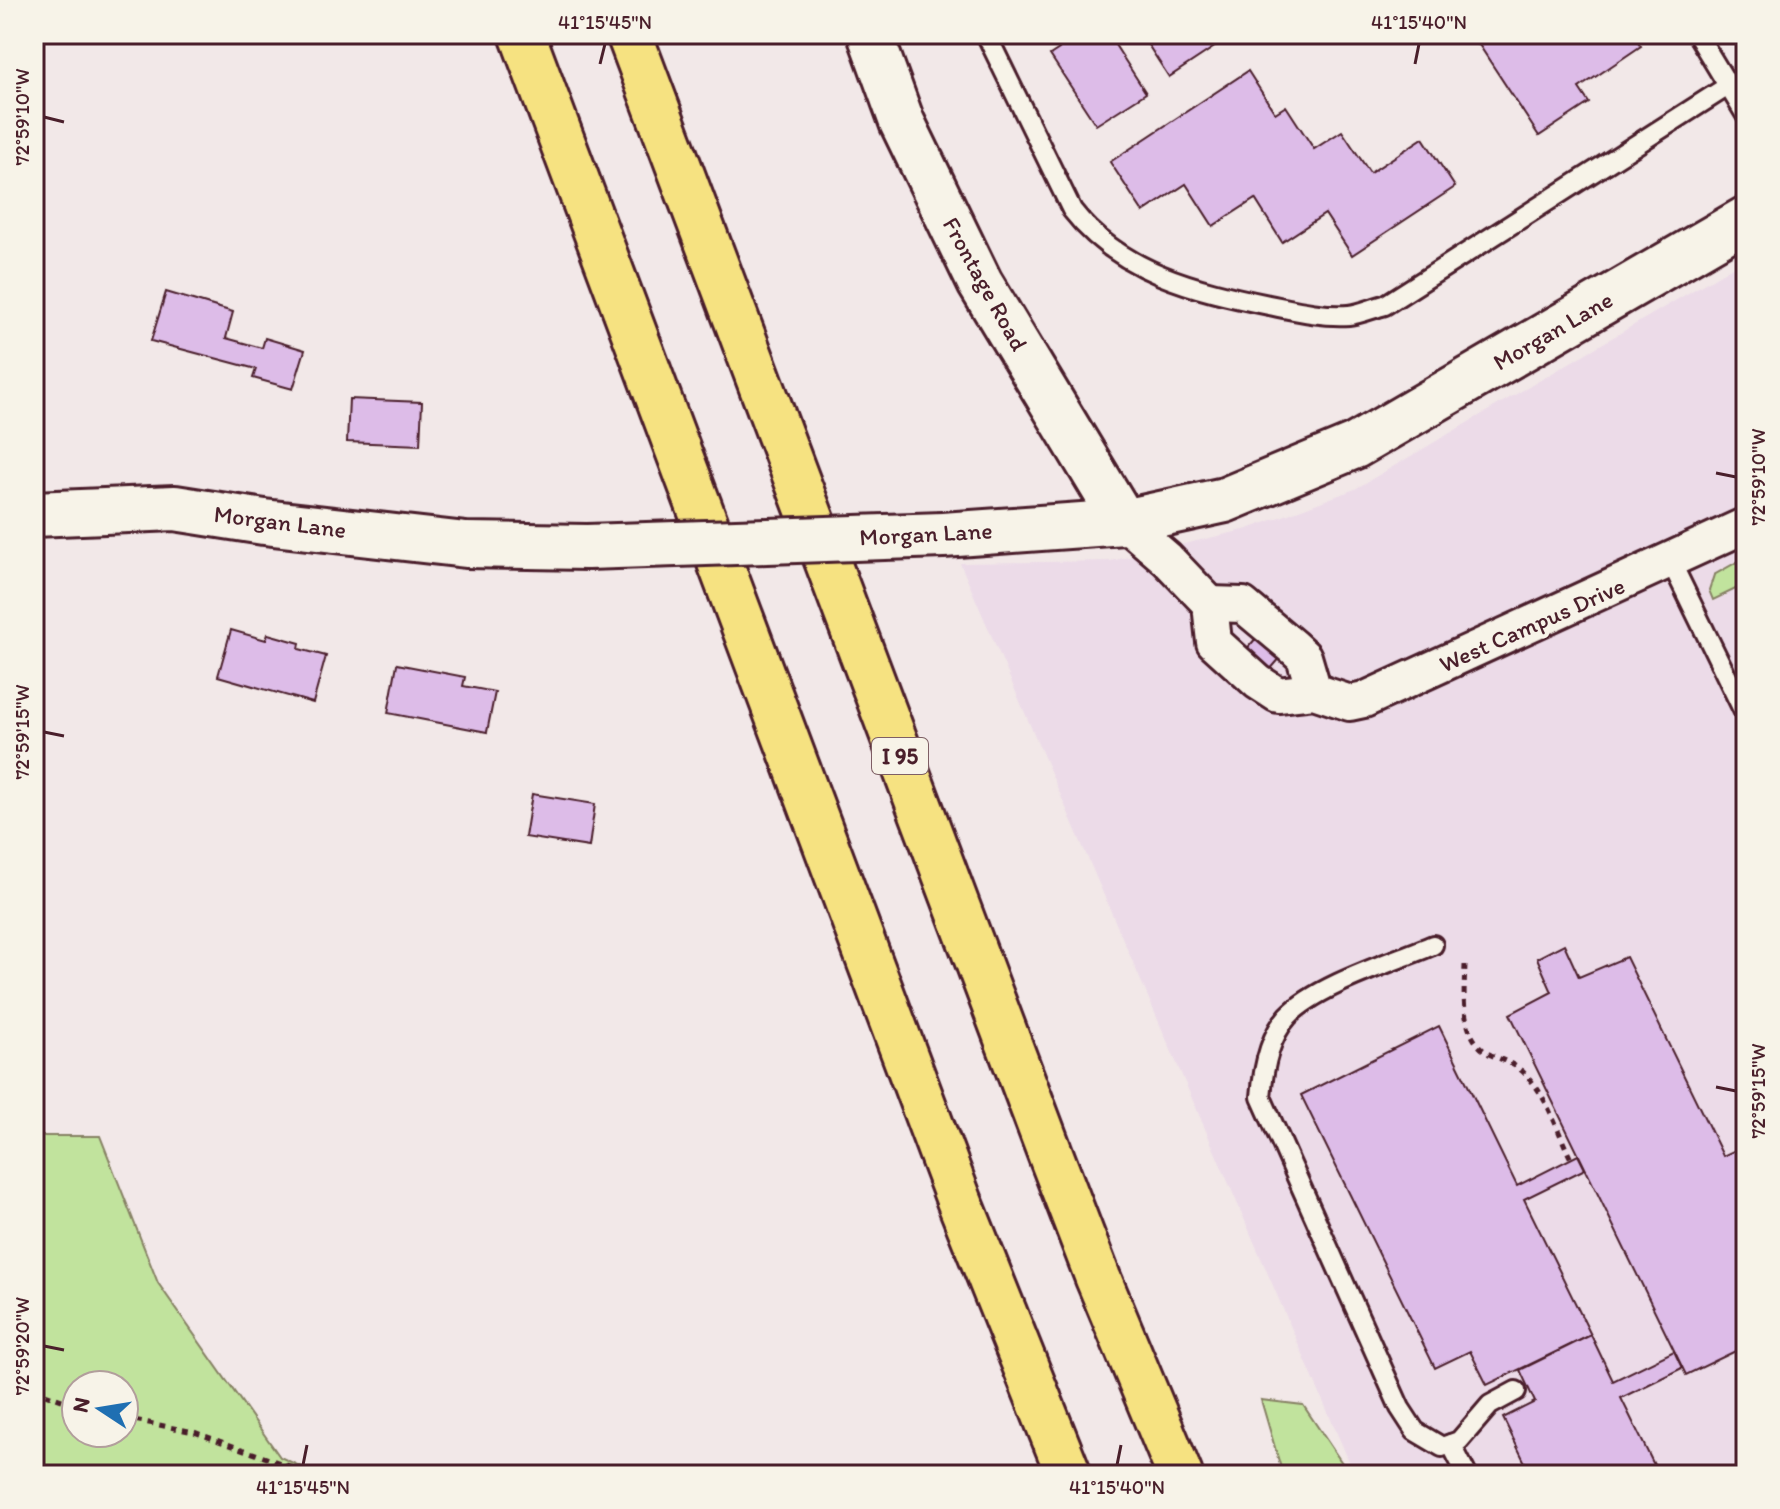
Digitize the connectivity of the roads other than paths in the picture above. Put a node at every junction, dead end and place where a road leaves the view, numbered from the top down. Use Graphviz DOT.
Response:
graph roads {
  1 [pos="522,34"];
  2 [pos="629,34"];
  3 [pos="870,34"];
  4 [pos="986,34"];
  5 [pos="1697,34"];
  6 [pos="1728,86"];
  7 [pos="1746,115"];
  8 [pos="1746,219"];
  9 [pos="34,514"];
  10 [pos="1124,522"];
  11 [pos="1746,525"];
  12 [pos="1671,562"];
  13 [pos="1210,604"];
  14 [pos="1314,691"];
  15 [pos="1746,716"];
  16 [pos="1433,945"];
  17 [pos="1516,1391"];
  18 [pos="1451,1444"];
  19 [pos="1069,1475"];
  20 [pos="1180,1475"];
  21 [pos="1467,1475"];
  1 -- 19 [label="highway"];
  2 -- 20 [label="highway, I 95"];
  3 -- 10 [label="street, Frontage Road"];
  4 -- 6 [label="lane"];
  5 -- 6 [label="lane"];
  6 -- 7 [label="lane"];
  8 -- 10 [label="street, Morgan Lane"];
  9 -- 10 [label="street, Morgan Lane, bridge"];
  10 -- 13 [label="street"];
  11 -- 12 [label="street, West Campus Drive"];
  12 -- 14 [label="street, West Campus Drive"];
  12 -- 15 [label="lane"];
  13 -- 14 [label="street"];
  13 -- 14 [label="street, West Campus Drive"];
  16 -- 18 [label="lane"];
  17 -- 18 [label="lane"];
  18 -- 21 [label="lane"];
}
